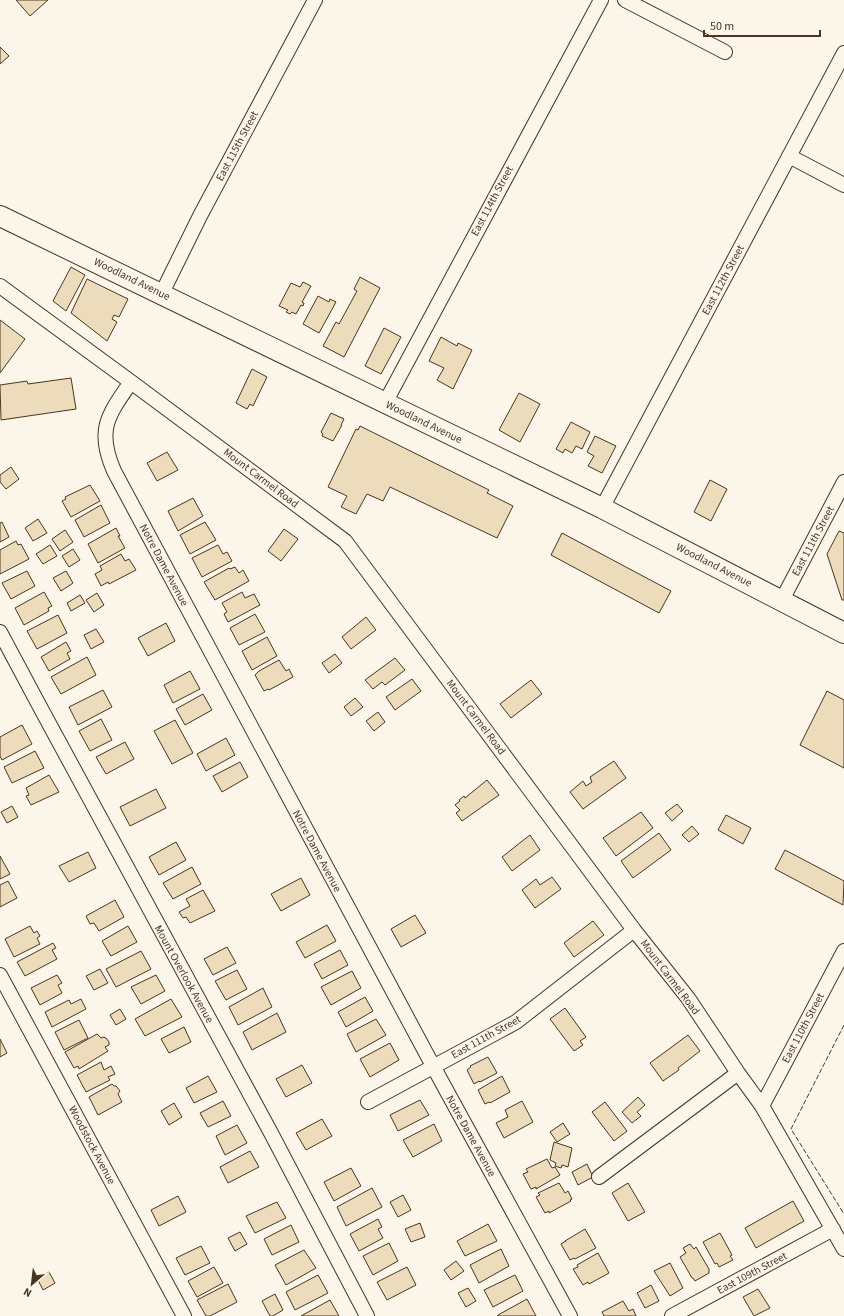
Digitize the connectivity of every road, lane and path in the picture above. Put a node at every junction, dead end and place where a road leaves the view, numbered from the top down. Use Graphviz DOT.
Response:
graph roads {
  1 [pos="315,0"];
  2 [pos="601,0"];
  3 [pos="626,0"];
  4 [pos="725,52"];
  5 [pos="844,53"];
  6 [pos="789,156"];
  7 [pos="844,185"];
  8 [pos="0,216"];
  9 [pos="0,286"];
  10 [pos="162,293"];
  11 [pos="131,382"];
  12 [pos="385,403"];
  13 [pos="844,482"];
  14 [pos="602,508"];
  15 [pos="782,600"];
  16 [pos="0,632"];
  17 [pos="844,633"];
  18 [pos="634,930"];
  19 [pos="844,951"];
  20 [pos="0,975"];
  21 [pos="433,1066"];
  22 [pos="738,1073"];
  23 [pos="368,1102"];
  24 [pos="762,1106"];
  25 [pos="599,1177"];
  26 [pos="833,1229"];
  27 [pos="844,1249"];
  28 [pos="184,1316"];
  29 [pos="367,1316"];
  30 [pos="570,1316"];
  31 [pos="672,1316"];
  1 -- 10 [label="street, East 115th Street"];
  2 -- 12 [label="street, East 114th Street"];
  3 -- 4 [label="street"];
  5 -- 6 [label="street, East 112th Street"];
  6 -- 7 [label="street"];
  6 -- 14 [label="street, East 112th Street"];
  8 -- 10 [label="main road, Woodland Avenue"];
  9 -- 11 [label="street, Mount Carmel Road"];
  10 -- 12 [label="main road, Woodland Avenue"];
  11 -- 18 [label="street, Mount Carmel Road"];
  11 -- 21 [label="street, Notre Dame Avenue"];
  12 -- 14 [label="main road, Woodland Avenue"];
  13 -- 15 [label="street, East 111th Street"];
  14 -- 15 [label="main road, Woodland Avenue"];
  15 -- 17 [label="main road, Woodland Avenue"];
  16 -- 29 [label="street, Mount Overlook Avenue"];
  18 -- 21 [label="street, East 111th Street"];
  18 -- 22 [label="street, Mount Carmel Road"];
  19 -- 24 [label="street, East 110th Street"];
  20 -- 28 [label="street, Woodstock Avenue"];
  21 -- 23 [label="street, East 111th Street"];
  21 -- 30 [label="street, Notre Dame Avenue"];
  22 -- 24 [label="street, Mount Carmel Road"];
  22 -- 25 [label="street"];
  24 -- 26 [label="street, Mount Carmel Road"];
  26 -- 27 [label="street, Mount Carmel Road"];
  26 -- 31 [label="street, East 109th Street"];
}
